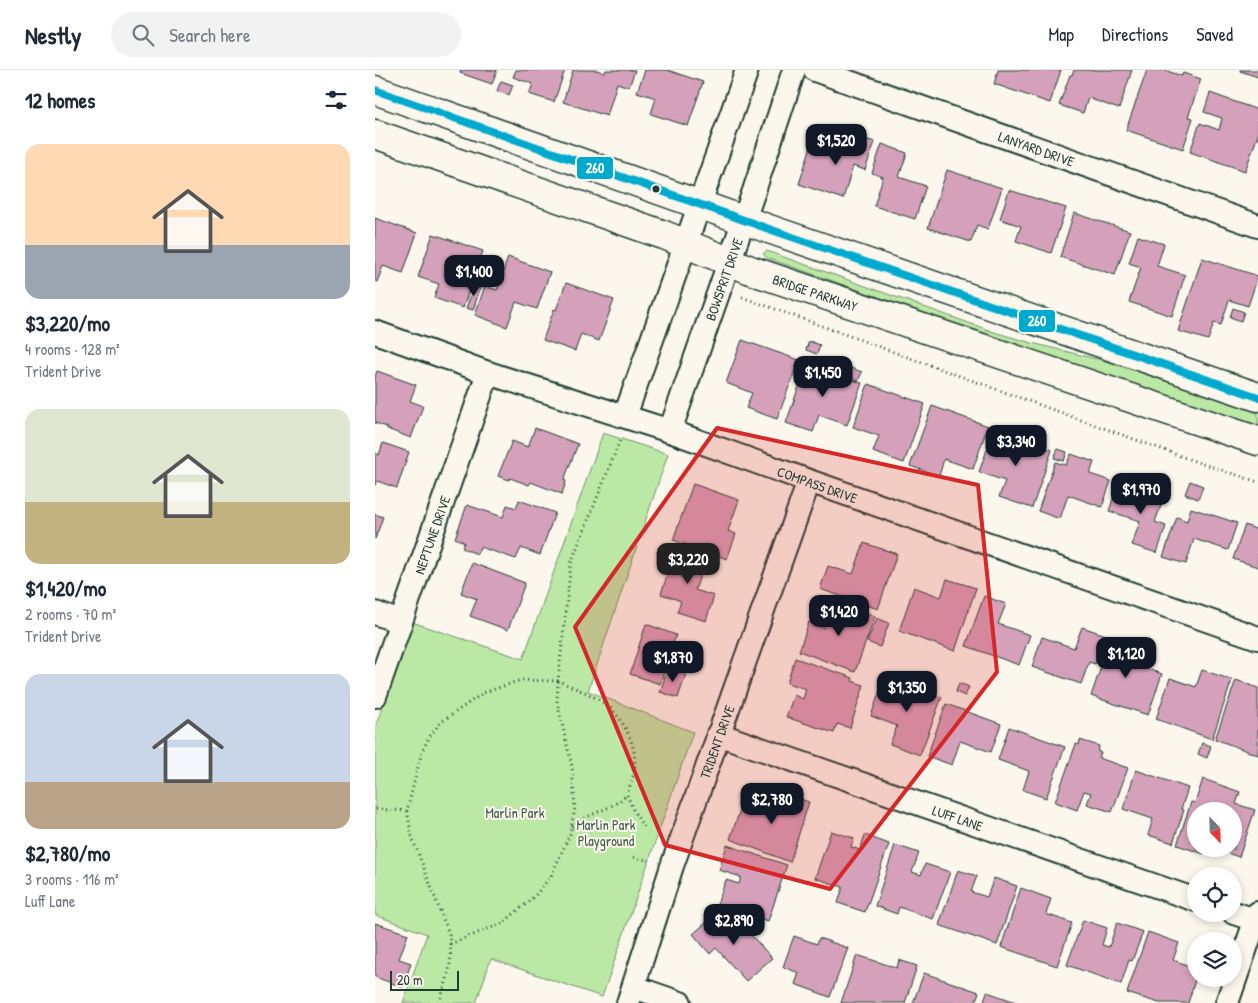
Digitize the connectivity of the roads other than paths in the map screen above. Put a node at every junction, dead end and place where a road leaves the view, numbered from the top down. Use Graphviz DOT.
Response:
graph roads {
  1 [pos="747,70"];
  2 [pos="794,70"];
  3 [pos="815,70"];
  4 [pos="375,90"];
  5 [pos="375,134"];
  6 [pos="700,204"];
  7 [pos="743,220"];
  8 [pos="1258,226"];
  9 [pos="686,243"];
  10 [pos="729,260"];
  11 [pos="375,332"];
  12 [pos="488,373"];
  13 [pos="1258,397"];
  14 [pos="628,416"];
  15 [pos="670,431"];
  16 [pos="1258,441"];
  17 [pos="809,481"];
  18 [pos="375,613"];
  19 [pos="401,622"];
  20 [pos="1258,638"];
  21 [pos="375,696"];
  22 [pos="718,734"];
  23 [pos="1187,897"];
  24 [pos="1242,914"];
  25 [pos="1257,917"];
  26 [pos="631,995"];
  27 [pos="680,1003"];
  28 [pos="1227,1003"];
  1 -- 6 [label="street"];
  2 -- 7 [label="street, BOWSPRIT DRIVE"];
  3 -- 8 [label="street, LANYARD DRIVE"];
  4 -- 6 [label="street"];
  5 -- 9 [label="street, BRIDGE PARKWAY"];
  6 -- 7 [label="street"];
  6 -- 9 [label="street"];
  7 -- 10 [label="street, BOWSPRIT DRIVE"];
  7 -- 13 [label="street"];
  9 -- 10 [label="street, BRIDGE PARKWAY"];
  9 -- 14 [label="street"];
  10 -- 15 [label="street, BOWSPRIT DRIVE"];
  10 -- 16 [label="street, BRIDGE PARKWAY"];
  11 -- 12 [label="street, COMPASS DRIVE"];
  12 -- 14 [label="street, COMPASS DRIVE"];
  12 -- 19 [label="street, NEPTUNE DRIVE"];
  14 -- 15 [label="street, COMPASS DRIVE"];
  15 -- 17 [label="street, COMPASS DRIVE"];
  17 -- 20 [label="street, COMPASS DRIVE"];
  17 -- 22 [label="street, TRIDENT DRIVE"];
  18 -- 19 [label="street"];
  19 -- 21 [label="street, NEPTUNE DRIVE"];
  22 -- 23 [label="street, LUFF LANE"];
  22 -- 26 [label="street, TRIDENT DRIVE"];
  24 -- 25 [label="street"];
  25 -- 28 [label="street"];
  26 -- 27 [label="street"];
}
